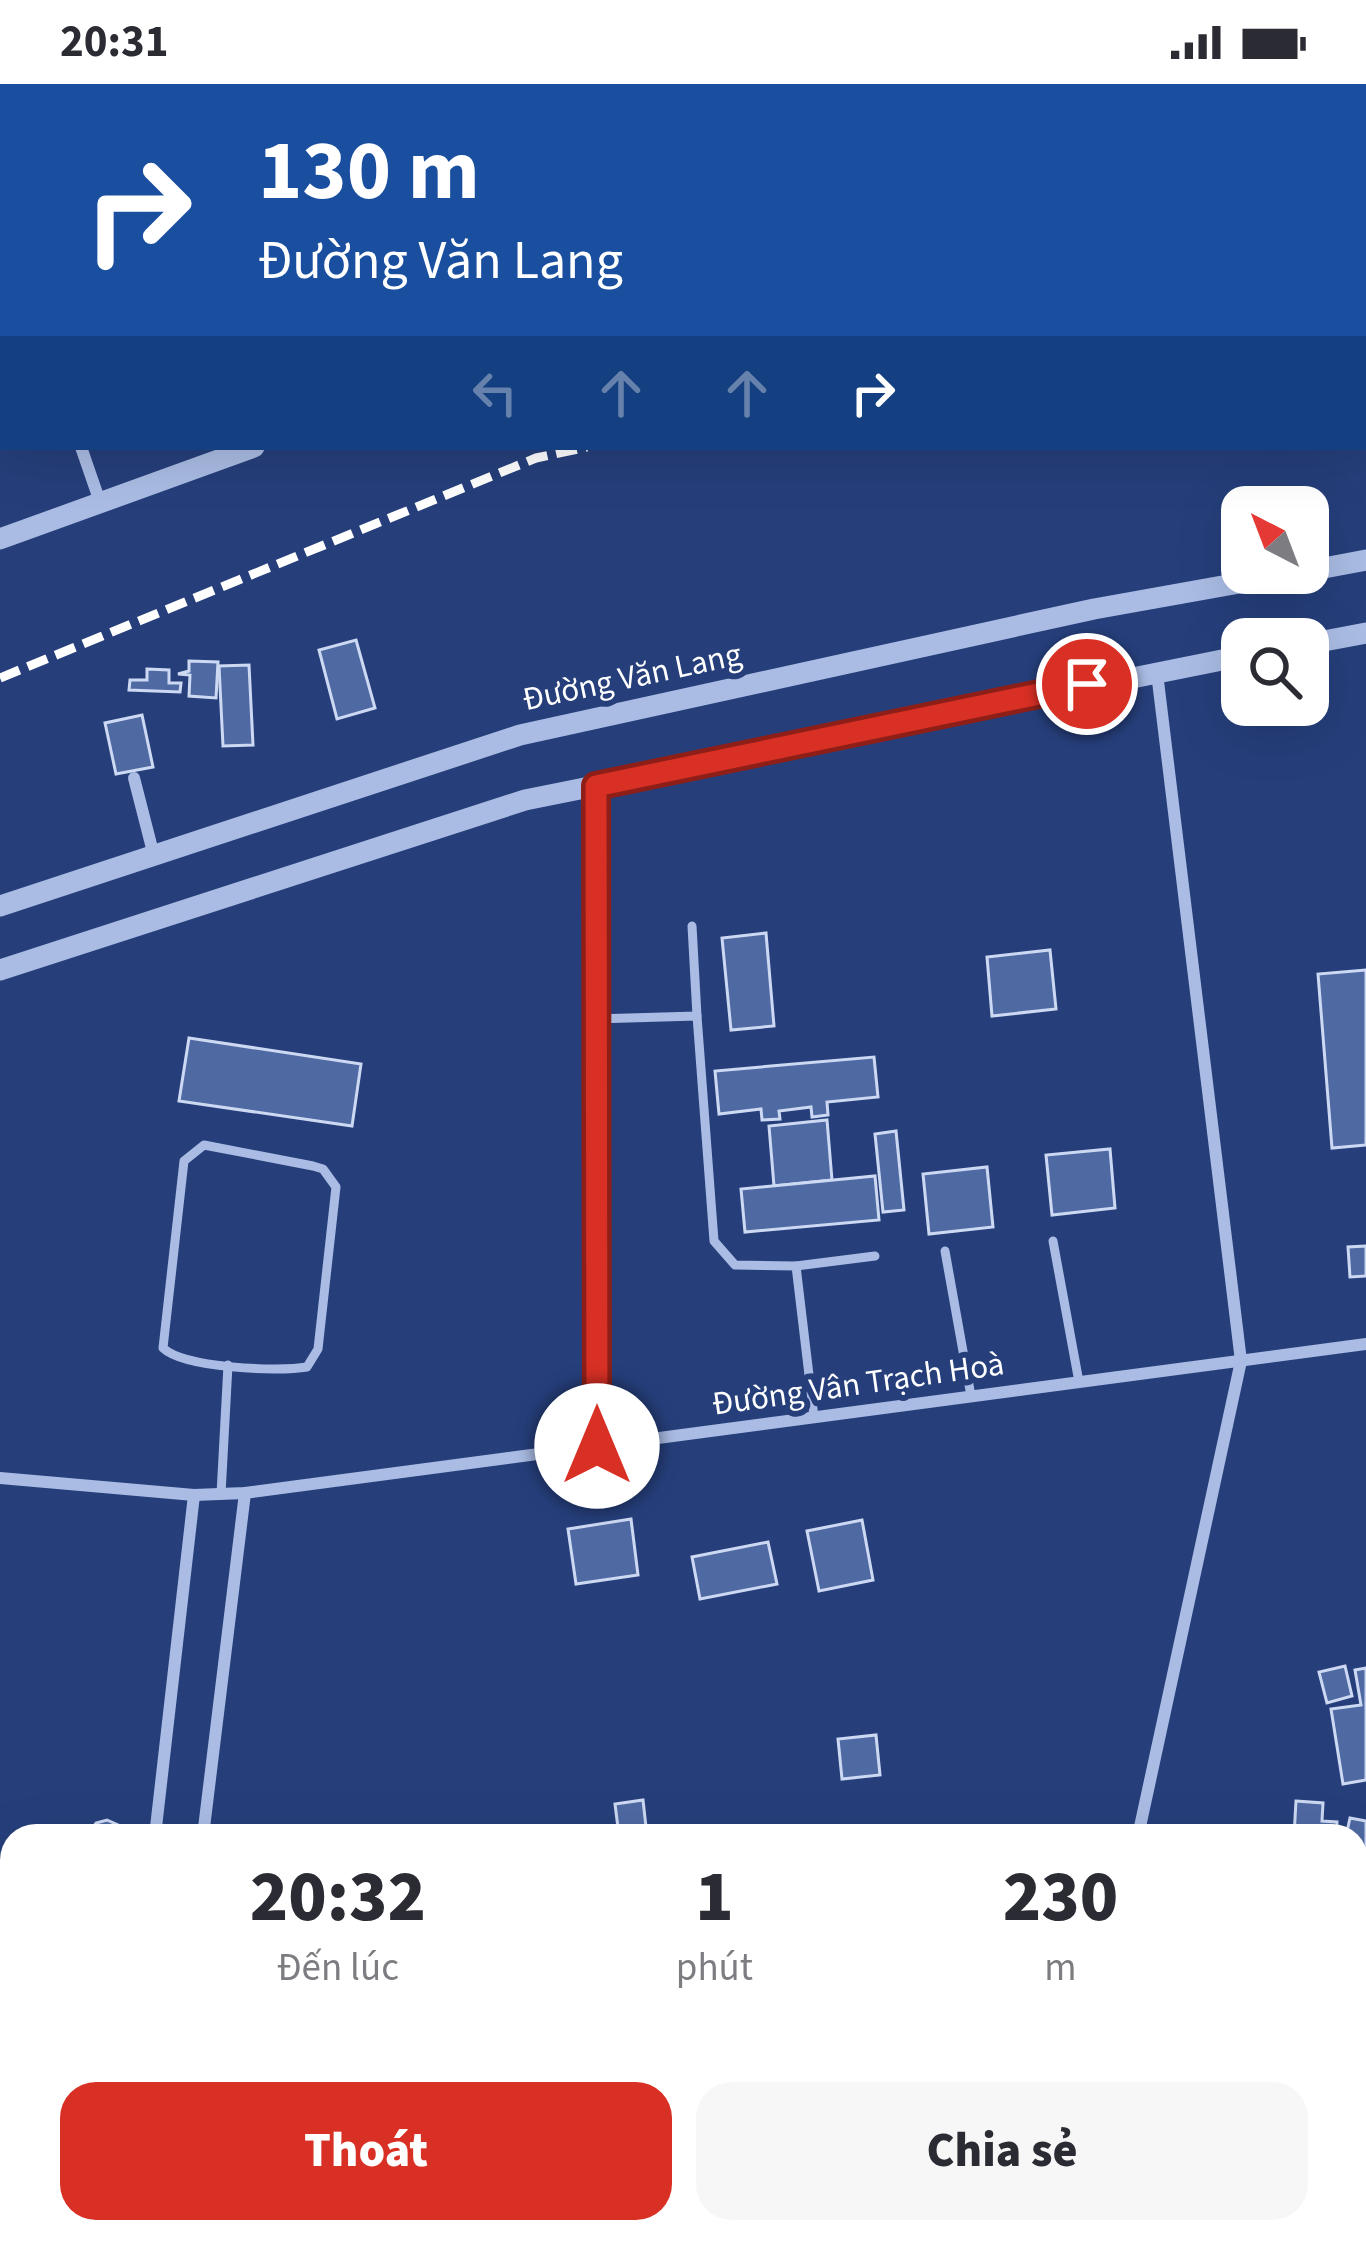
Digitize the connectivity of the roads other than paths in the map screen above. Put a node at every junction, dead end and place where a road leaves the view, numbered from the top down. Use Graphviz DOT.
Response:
graph roads {
  1 [pos="82,450"];
  2 [pos="246,450"];
  3 [pos="100,502"];
  4 [pos="0,539"];
  5 [pos="1366,560"];
  6 [pos="1329,567"];
  7 [pos="1221,587"];
  8 [pos="1366,633"];
  9 [pos="1329,640"];
  10 [pos="1221,660"];
  11 [pos="1156,671"];
  12 [pos="134,778"];
  13 [pos="596,786"];
  14 [pos="154,856"];
  15 [pos="0,906"];
  16 [pos="692,926"];
  17 [pos="0,970"];
  18 [pos="697,1016"];
  19 [pos="594,1019"];
  20 [pos="1053,1241"];
  21 [pos="945,1251"];
  22 [pos="875,1256"];
  23 [pos="796,1266"];
  24 [pos="1366,1344"];
  25 [pos="1241,1361"];
  26 [pos="228,1365"];
  27 [pos="1079,1382"];
  28 [pos="971,1396"];
  29 [pos="814,1417"];
  30 [pos="597,1446"];
  31 [pos="0,1478"];
  32 [pos="245,1492"];
  33 [pos="221,1494"];
  34 [pos="194,1496"];
  35 [pos="156,1824"];
  36 [pos="204,1824"];
  37 [pos="1141,1824"];
  1 -- 3 [label="street"];
  2 -- 3 [label="street"];
  3 -- 4 [label="street"];
  5 -- 6 [label="street"];
  7 -- 14 [label="street, Đường Văn Lang"];
  8 -- 9 [label="street"];
  10 -- 11 [label="street"];
  11 -- 13 [label="street"];
  11 -- 25 [label="street"];
  12 -- 14 [label="street"];
  13 -- 17 [label="street"];
  13 -- 19 [label="street"];
  14 -- 15 [label="street, Đường Văn Lang"];
  16 -- 18 [label="lane"];
  18 -- 19 [label="lane"];
  18 -- 23 [label="lane"];
  19 -- 30 [label="street"];
  20 -- 27 [label="lane"];
  21 -- 28 [label="lane"];
  22 -- 23 [label="lane"];
  23 -- 29 [label="lane"];
  24 -- 25 [label="street, Đường Vân Trạch Hoà"];
  25 -- 27 [label="street, Đường Vân Trạch Hoà"];
  25 -- 37 [label="street"];
  26 -- 26 [label="lane"];
  26 -- 33 [label="lane"];
  27 -- 28 [label="street, Đường Vân Trạch Hoà"];
  28 -- 29 [label="street, Đường Vân Trạch Hoà"];
  29 -- 30 [label="street, Đường Vân Trạch Hoà"];
  30 -- 32 [label="street, Đường Vân Trạch Hoà"];
  31 -- 34 [label="street, Đường Vân Trạch Hoà"];
  32 -- 33 [label="street, Đường Vân Trạch Hoà"];
  32 -- 36 [label="street"];
  33 -- 34 [label="street, Đường Vân Trạch Hoà"];
  34 -- 35 [label="street"];
}
